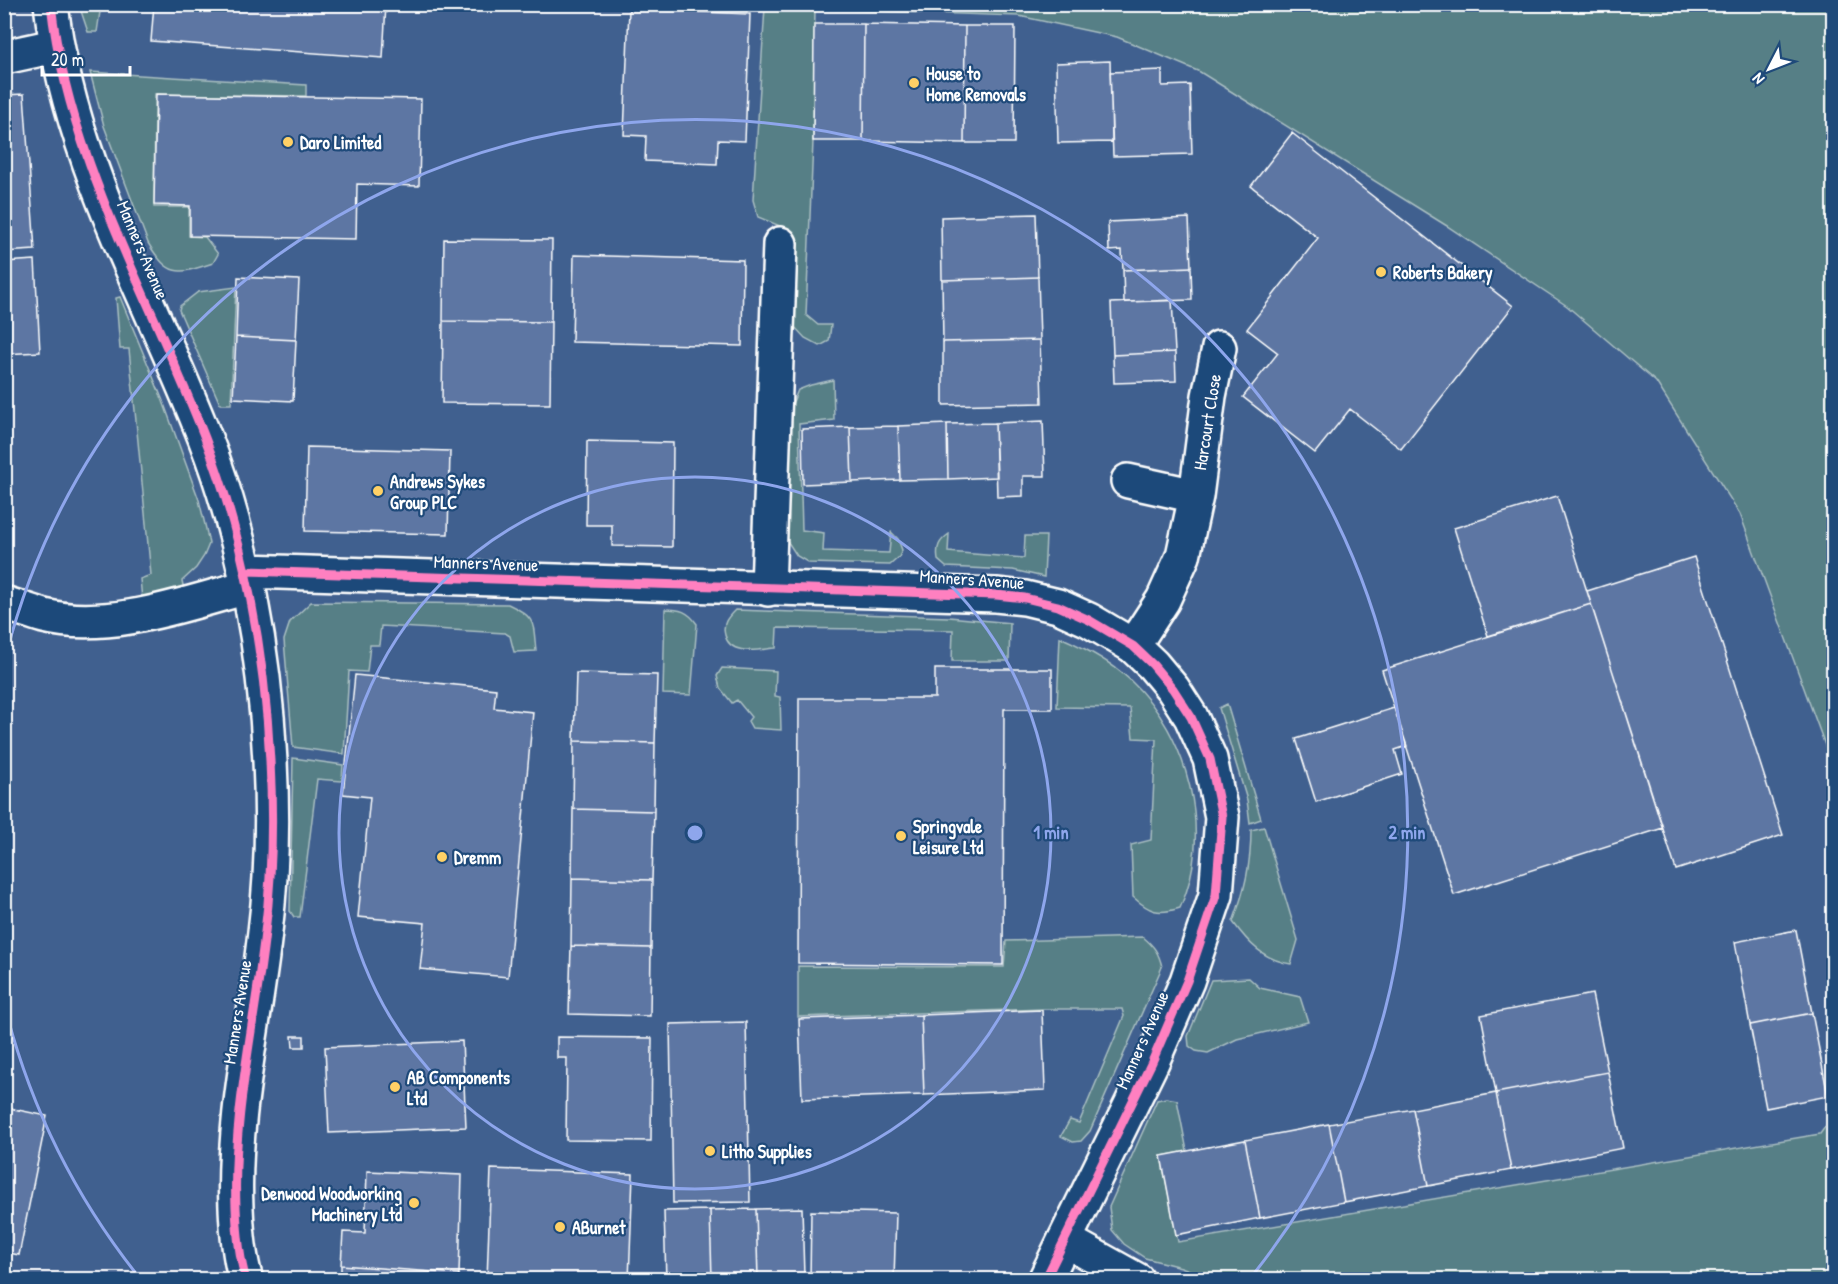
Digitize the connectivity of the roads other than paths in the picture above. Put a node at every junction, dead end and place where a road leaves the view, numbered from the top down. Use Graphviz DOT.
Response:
graph roads {
  1 [pos="51,4"];
  2 [pos="55,46"];
  3 [pos="4,57"];
  4 [pos="780,244"];
  5 [pos="1219,348"];
  6 [pos="1128,481"];
  7 [pos="1196,496"];
  8 [pos="246,579"];
  9 [pos="768,589"];
  10 [pos="4,603"];
  11 [pos="1132,646"];
  12 [pos="1065,1240"];
  13 [pos="246,1280"];
  14 [pos="1045,1280"];
  15 [pos="1137,1280"];
  1 -- 2 [label="street, Manners Avenue"];
  2 -- 3 [label="street"];
  2 -- 8 [label="street, Manners Avenue"];
  4 -- 9 [label="street"];
  5 -- 7 [label="street, Harcourt Close"];
  6 -- 7 [label="street, Harcourt Close"];
  7 -- 11 [label="street, Harcourt Close"];
  8 -- 9 [label="street, Manners Avenue"];
  8 -- 10 [label="street, Manners Avenue"];
  8 -- 13 [label="street, Manners Avenue"];
  9 -- 11 [label="street, Manners Avenue"];
  11 -- 12 [label="street, Manners Avenue"];
  12 -- 14 [label="street, Manners Avenue"];
  12 -- 15 [label="street"];
}
